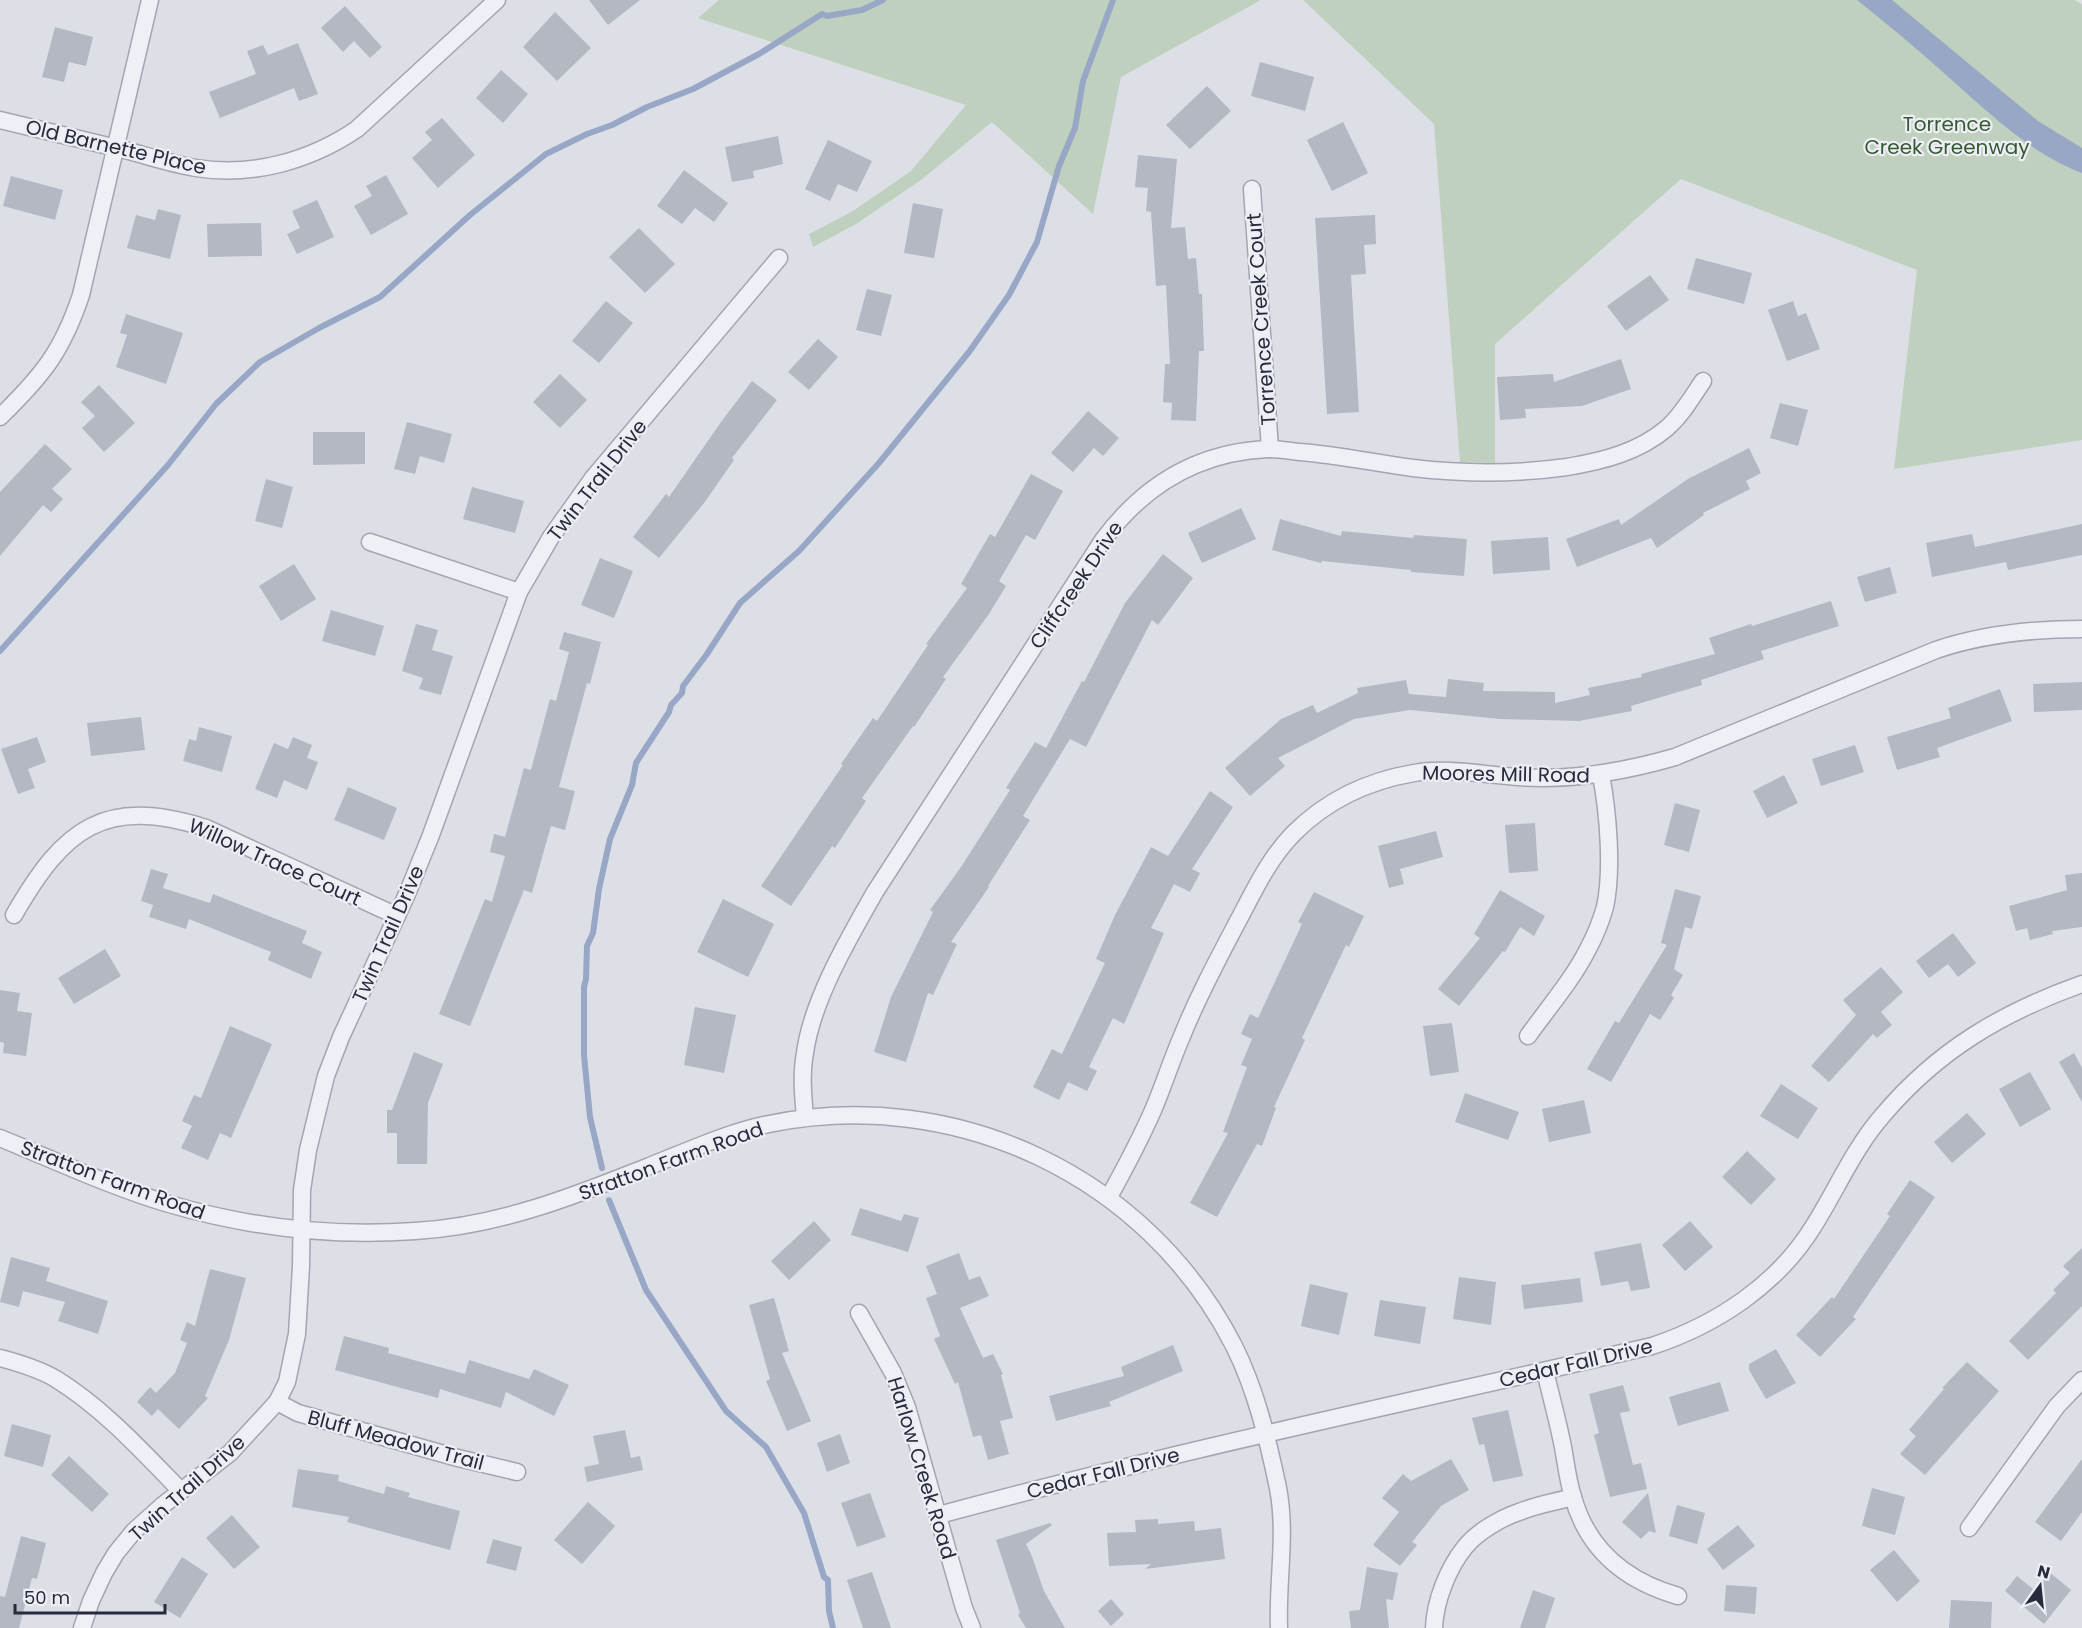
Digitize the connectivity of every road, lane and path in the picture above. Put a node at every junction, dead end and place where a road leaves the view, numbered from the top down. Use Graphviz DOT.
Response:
graph roads {
  1 [pos="150,0"];
  2 [pos="496,0"];
  3 [pos="0,120"];
  4 [pos="115,148"];
  5 [pos="1252,189"];
  6 [pos="779,258"];
  7 [pos="1703,381"];
  8 [pos="0,417"];
  9 [pos="1270,449"];
  10 [pos="370,542"];
  11 [pos="519,592"];
  12 [pos="2082,629"];
  13 [pos="1601,775"];
  14 [pos="14,915"];
  15 [pos="397,916"];
  16 [pos="2082,984"];
  17 [pos="1528,1036"];
  18 [pos="805,1117"];
  19 [pos="0,1138"];
  20 [pos="1109,1197"];
  21 [pos="301,1229"];
  22 [pos="859,1313"];
  23 [pos="0,1358"];
  24 [pos="1545,1371"];
  25 [pos="2082,1380"];
  26 [pos="278,1402"];
  27 [pos="1265,1434"];
  28 [pos="517,1472"];
  29 [pos="180,1490"];
  30 [pos="1573,1497"];
  31 [pos="939,1515"];
  32 [pos="1970,1528"];
  33 [pos="1678,1596"];
  34 [pos="82,1628"];
  35 [pos="972,1628"];
  36 [pos="1279,1628"];
  37 [pos="1434,1628"];
  1 -- 4 [label="street"];
  2 -- 4 [label="street, Old Barnette Place"];
  3 -- 4 [label="street, Old Barnette Place"];
  4 -- 8 [label="street"];
  5 -- 9 [label="street, Torrence Creek Court"];
  6 -- 11 [label="street, Twin Trail Drive"];
  7 -- 9 [label="street, Cliffcreek Drive"];
  9 -- 18 [label="street, Cliffcreek Drive"];
  10 -- 11 [label="street"];
  11 -- 15 [label="street, Twin Trail Drive"];
  12 -- 13 [label="street, Moores Mill Road"];
  13 -- 17 [label="street"];
  13 -- 20 [label="street, Moores Mill Road"];
  14 -- 15 [label="street, Willow Trace Court"];
  15 -- 21 [label="street, Twin Trail Drive"];
  16 -- 24 [label="street, Cedar Fall Drive"];
  18 -- 20 [label="street, Stratton Farm Road"];
  18 -- 21 [label="street, Stratton Farm Road"];
  19 -- 21 [label="street, Stratton Farm Road"];
  20 -- 27 [label="street, Stratton Farm Road"];
  21 -- 26 [label="street, Twin Trail Drive"];
  22 -- 31 [label="street, Harlow Creek Road"];
  23 -- 29 [label="street"];
  24 -- 27 [label="street, Cedar Fall Drive"];
  24 -- 30 [label="street"];
  25 -- 32 [label="street"];
  26 -- 28 [label="street, Bluff Meadow Trail"];
  26 -- 29 [label="street, Twin Trail Drive"];
  27 -- 31 [label="street, Cedar Fall Drive"];
  27 -- 36 [label="street, Stratton Farm Road"];
  29 -- 34 [label="street, Twin Trail Drive"];
  30 -- 33 [label="street"];
  30 -- 37 [label="street"];
  31 -- 35 [label="street, Harlow Creek Road"];
}
